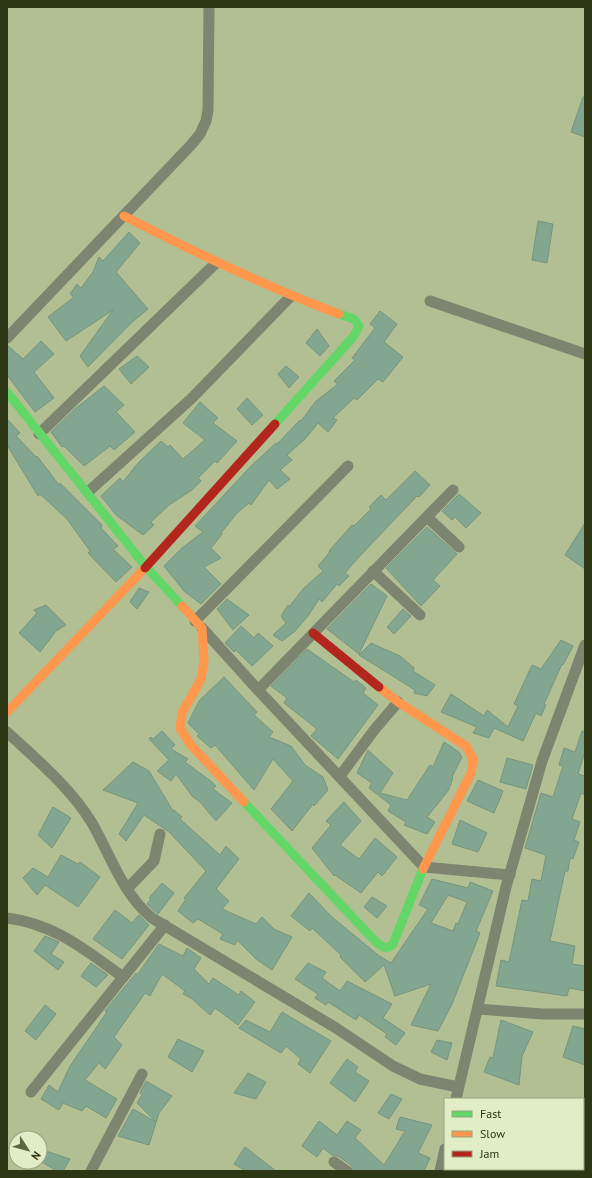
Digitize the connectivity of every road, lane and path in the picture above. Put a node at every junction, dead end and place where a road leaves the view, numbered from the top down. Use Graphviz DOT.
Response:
graph roads {
  1 [pos="209,7"];
  2 [pos="124,216"];
  3 [pos="216,263"];
  4 [pos="291,296"];
  5 [pos="430,301"];
  6 [pos="7,338"];
  7 [pos="585,354"];
  8 [pos="7,392"];
  9 [pos="39,434"];
  10 [pos="348,466"];
  11 [pos="453,490"];
  12 [pos="88,492"];
  13 [pos="427,517"];
  14 [pos="459,547"];
  15 [pos="146,567"];
  16 [pos="373,571"];
  17 [pos="420,615"];
  18 [pos="199,625"];
  19 [pos="313,633"];
  20 [pos="585,645"];
  21 [pos="581,668"];
  22 [pos="258,690"];
  23 [pos="398,702"];
  24 [pos="7,712"];
  25 [pos="7,732"];
  26 [pos="340,776"];
  27 [pos="160,834"];
  28 [pos="424,867"];
  29 [pos="510,875"];
  30 [pos="127,889"];
  31 [pos="7,918"];
  32 [pos="165,925"];
  33 [pos="123,977"];
  34 [pos="478,1009"];
  35 [pos="585,1014"];
  36 [pos="142,1074"];
  37 [pos="458,1087"];
  38 [pos="31,1092"];
  39 [pos="456,1098"];
  40 [pos="444,1153"];
  41 [pos="334,1162"];
  42 [pos="91,1171"];
  43 [pos="347,1171"];
  44 [pos="440,1171"];
  1 -- 2 [label="street"];
  2 -- 3 [label="street"];
  2 -- 6 [label="street"];
  3 -- 4 [label="street"];
  3 -- 9 [label="street"];
  4 -- 12 [label="street"];
  4 -- 15 [label="street"];
  5 -- 7 [label="street"];
  8 -- 9 [label="street"];
  9 -- 12 [label="street"];
  10 -- 18 [label="street"];
  11 -- 13 [label="street"];
  12 -- 15 [label="street"];
  13 -- 14 [label="street"];
  13 -- 16 [label="street"];
  15 -- 18 [label="street"];
  15 -- 24 [label="street"];
  16 -- 17 [label="street"];
  16 -- 19 [label="street"];
  18 -- 22 [label="street"];
  18 -- 28 [label="street"];
  19 -- 22 [label="street"];
  19 -- 23 [label="street"];
  20 -- 21 [label="street"];
  21 -- 29 [label="street"];
  22 -- 26 [label="street"];
  23 -- 26 [label="street"];
  23 -- 28 [label="street"];
  25 -- 30 [label="street"];
  26 -- 28 [label="street"];
  27 -- 30 [label="street"];
  28 -- 29 [label="street"];
  29 -- 34 [label="street"];
  30 -- 32 [label="street"];
  31 -- 33 [label="street"];
  32 -- 33 [label="street"];
  32 -- 37 [label="street"];
  33 -- 38 [label="street"];
  34 -- 35 [label="street"];
  34 -- 37 [label="street"];
  36 -- 42 [label="street"];
  37 -- 39 [label="street"];
  40 -- 44 [label="street"];
  41 -- 43 [label="street"];
}
